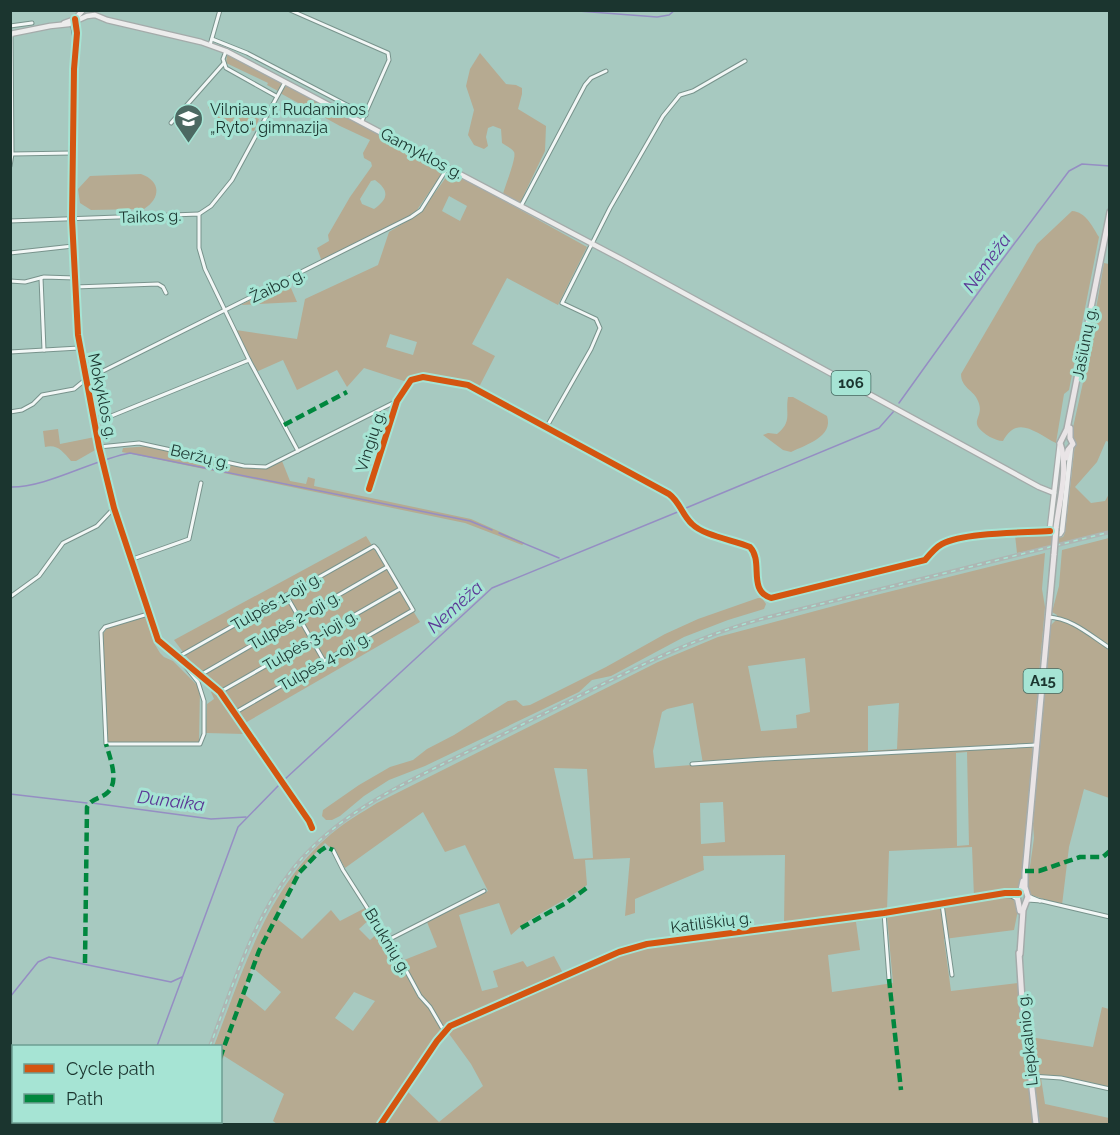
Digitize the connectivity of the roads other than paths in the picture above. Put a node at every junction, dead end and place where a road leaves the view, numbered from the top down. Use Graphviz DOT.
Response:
graph roads {
  1 [pos="220,10"];
  2 [pos="290,10"];
  3 [pos="85,12"];
  4 [pos="97,12"];
  5 [pos="74,21"];
  6 [pos="32,22"];
  7 [pos="10,26"];
  8 [pos="11,34"];
  9 [pos="211,42"];
  10 [pos="11,43"];
  11 [pos="226,51"];
  12 [pos="745,61"];
  13 [pos="224,63"];
  14 [pos="606,71"];
  15 [pos="286,81"];
  16 [pos="276,96"];
  17 [pos="11,107"];
  18 [pos="366,115"];
  19 [pos="362,121"];
  20 [pos="171,123"];
  21 [pos="72,153"];
  22 [pos="12,154"];
  23 [pos="10,166"];
  24 [pos="448,167"];
  25 [pos="521,206"];
  26 [pos="1110,212"];
  27 [pos="199,214"];
  28 [pos="72,219"];
  29 [pos="10,221"];
  30 [pos="1110,227"];
  31 [pos="591,244"];
  32 [pos="73,246"];
  33 [pos="10,253"];
  34 [pos="41,278"];
  35 [pos="75,278"];
  36 [pos="10,281"];
  37 [pos="75,287"];
  38 [pos="166,293"];
  39 [pos="225,310"];
  40 [pos="79,348"];
  41 [pos="44,350"];
  42 [pos="10,352"];
  43 [pos="249,360"];
  44 [pos="86,380"];
  45 [pos="397,401"];
  46 [pos="10,412"];
  47 [pos="94,423"];
  48 [pos="546,428"];
  49 [pos="1066,444"];
  50 [pos="99,447"];
  51 [pos="298,451"];
  52 [pos="201,483"];
  53 [pos="369,489"];
  54 [pos="1054,493"];
  55 [pos="114,508"];
  56 [pos="1050,531"];
  57 [pos="130,560"];
  58 [pos="387,567"];
  59 [pos="400,588"];
  60 [pos="286,595"];
  61 [pos="10,597"];
  62 [pos="148,614"];
  63 [pos="298,617"];
  64 [pos="1048,617"];
  65 [pos="311,639"];
  66 [pos="1110,648"];
  67 [pos="178,657"];
  68 [pos="324,661"];
  69 [pos="201,675"];
  70 [pos="209,682"];
  71 [pos="201,687"];
  72 [pos="220,692"];
  73 [pos="236,712"];
  74 [pos="1037,745"];
  75 [pos="692,764"];
  76 [pos="312,828"];
  77 [pos="333,850"];
  78 [pos="484,891"];
  79 [pos="998,895"];
  80 [pos="1023,897"];
  81 [pos="942,904"];
  82 [pos="884,913"];
  83 [pos="1110,917"];
  84 [pos="388,940"];
  85 [pos="952,975"];
  86 [pos="889,979"];
  87 [pos="444,1031"];
  88 [pos="1031,1077"];
  89 [pos="1110,1089"];
  90 [pos="381,1125"];
  91 [pos="1036,1125"];
  1 -- 9 [label="street"];
  2 -- 18 [label="street"];
  3 -- 4 [label="main road, 106"];
  3 -- 5 [label="main road, 106"];
  4 -- 9 [label="main road, Gamyklos g. / 106"];
  5 -- 8 [label="main road, 106"];
  5 -- 21 [label="street, Mokyklos g."];
  6 -- 7 [label="street"];
  8 -- 10 [label="street"];
  9 -- 11 [label="main road, Gamyklos g. / 106"];
  9 -- 18 [label="street"];
  10 -- 17 [label="street"];
  11 -- 13 [label="street"];
  11 -- 15 [label="main road, Gamyklos g. / 106"];
  12 -- 31 [label="street"];
  13 -- 16 [label="street"];
  13 -- 20 [label="street"];
  14 -- 25 [label="street"];
  15 -- 16 [label="street"];
  15 -- 19 [label="main road, Gamyklos g. / 106"];
  16 -- 27 [label="street"];
  17 -- 22 [label="street"];
  18 -- 19 [label="street"];
  19 -- 24 [label="main road, Gamyklos g. / 106"];
  21 -- 22 [label="street"];
  21 -- 28 [label="street, Mokyklos g."];
  22 -- 23 [label="street"];
  24 -- 25 [label="main road, Gamyklos g. / 106"];
  24 -- 39 [label="street, Žaibo g."];
  25 -- 31 [label="main road, Gamyklos g. / 106"];
  26 -- 49 [label="highway, Jašiūnų g. / A15"];
  27 -- 28 [label="street, Taikos g."];
  27 -- 39 [label="street, Taikos g."];
  28 -- 29 [label="street, Taikos g."];
  28 -- 32 [label="street, Mokyklos g."];
  30 -- 49 [label="highway, Jašiūnų g. / A15"];
  31 -- 48 [label="street"];
  31 -- 54 [label="main road, 106"];
  32 -- 33 [label="street"];
  32 -- 35 [label="street, Mokyklos g."];
  34 -- 35 [label="street"];
  34 -- 36 [label="street"];
  34 -- 41 [label="street"];
  35 -- 37 [label="street, Mokyklos g."];
  37 -- 38 [label="street"];
  37 -- 40 [label="street, Mokyklos g."];
  39 -- 43 [label="street, Taikos g."];
  39 -- 44 [label="street, Žaibo g."];
  40 -- 41 [label="street"];
  40 -- 44 [label="street, Mokyklos g."];
  41 -- 42 [label="street"];
  43 -- 47 [label="street"];
  43 -- 51 [label="street, Taikos g."];
  44 -- 46 [label="street, Žaibo g."];
  44 -- 47 [label="street, Mokyklos g."];
  45 -- 48 [label="street"];
  45 -- 51 [label="street, Vingių g."];
  45 -- 53 [label="street, Vingių g."];
  47 -- 50 [label="street, Mokyklos g."];
  48 -- 56 [label="street"];
  49 -- 54 [label="main road"];
  49 -- 56 [label="main road"];
  49 -- 64 [label="highway, Jašiūnų g. / A15, bridge"];
  50 -- 51 [label="street, Beržų g."];
  50 -- 55 [label="street, Mokyklos g."];
  52 -- 57 [label="street"];
  54 -- 56 [label="main road"];
  55 -- 57 [label="street, Mokyklos g."];
  55 -- 61 [label="street"];
  57 -- 62 [label="street, Mokyklos g."];
  58 -- 59 [label="street"];
  58 -- 60 [label="street, Tulpės 1-oji g."];
  58 -- 63 [label="street, Tulpės 2-oji g."];
  59 -- 65 [label="street, Tulpės 3-ioji g."];
  59 -- 68 [label="street, Tulpės 4-oji g."];
  60 -- 63 [label="street"];
  60 -- 67 [label="street, Tulpės 1-oji g."];
  62 -- 67 [label="street, Mokyklos g."];
  62 -- 71 [label="street"];
  63 -- 65 [label="street"];
  63 -- 69 [label="street, Tulpės 2-oji g."];
  64 -- 66 [label="street"];
  64 -- 74 [label="highway, A15"];
  65 -- 68 [label="street"];
  65 -- 72 [label="street, Tulpės 3-ioji g."];
  67 -- 69 [label="street, Mokyklos g."];
  67 -- 71 [label="street"];
  68 -- 73 [label="street, Tulpės 4-oji g."];
  69 -- 70 [label="street, Mokyklos g."];
  70 -- 71 [label="street"];
  70 -- 72 [label="street, Mokyklos g."];
  72 -- 73 [label="street, Mokyklos g."];
  73 -- 76 [label="street, Mokyklos g."];
  74 -- 75 [label="street"];
  74 -- 80 [label="highway, Liepkalnio g. / A15"];
  77 -- 84 [label="street, Bruknių g."];
  78 -- 84 [label="street"];
  79 -- 80 [label="street, Katiliškių g."];
  79 -- 80 [label="street, Katiliškių g."];
  79 -- 81 [label="street, Katiliškių g."];
  80 -- 83 [label="street, Katiliškių g."];
  80 -- 88 [label="highway, Liepkalnio g. / A15"];
  81 -- 82 [label="street, Katiliškių g."];
  81 -- 85 [label="street"];
  82 -- 86 [label="street"];
  82 -- 87 [label="street, Katiliškių g."];
  84 -- 87 [label="street, Bruknių g."];
  87 -- 90 [label="street"];
  88 -- 89 [label="street"];
  88 -- 91 [label="highway, Liepkalnio g. / A15"];
}
